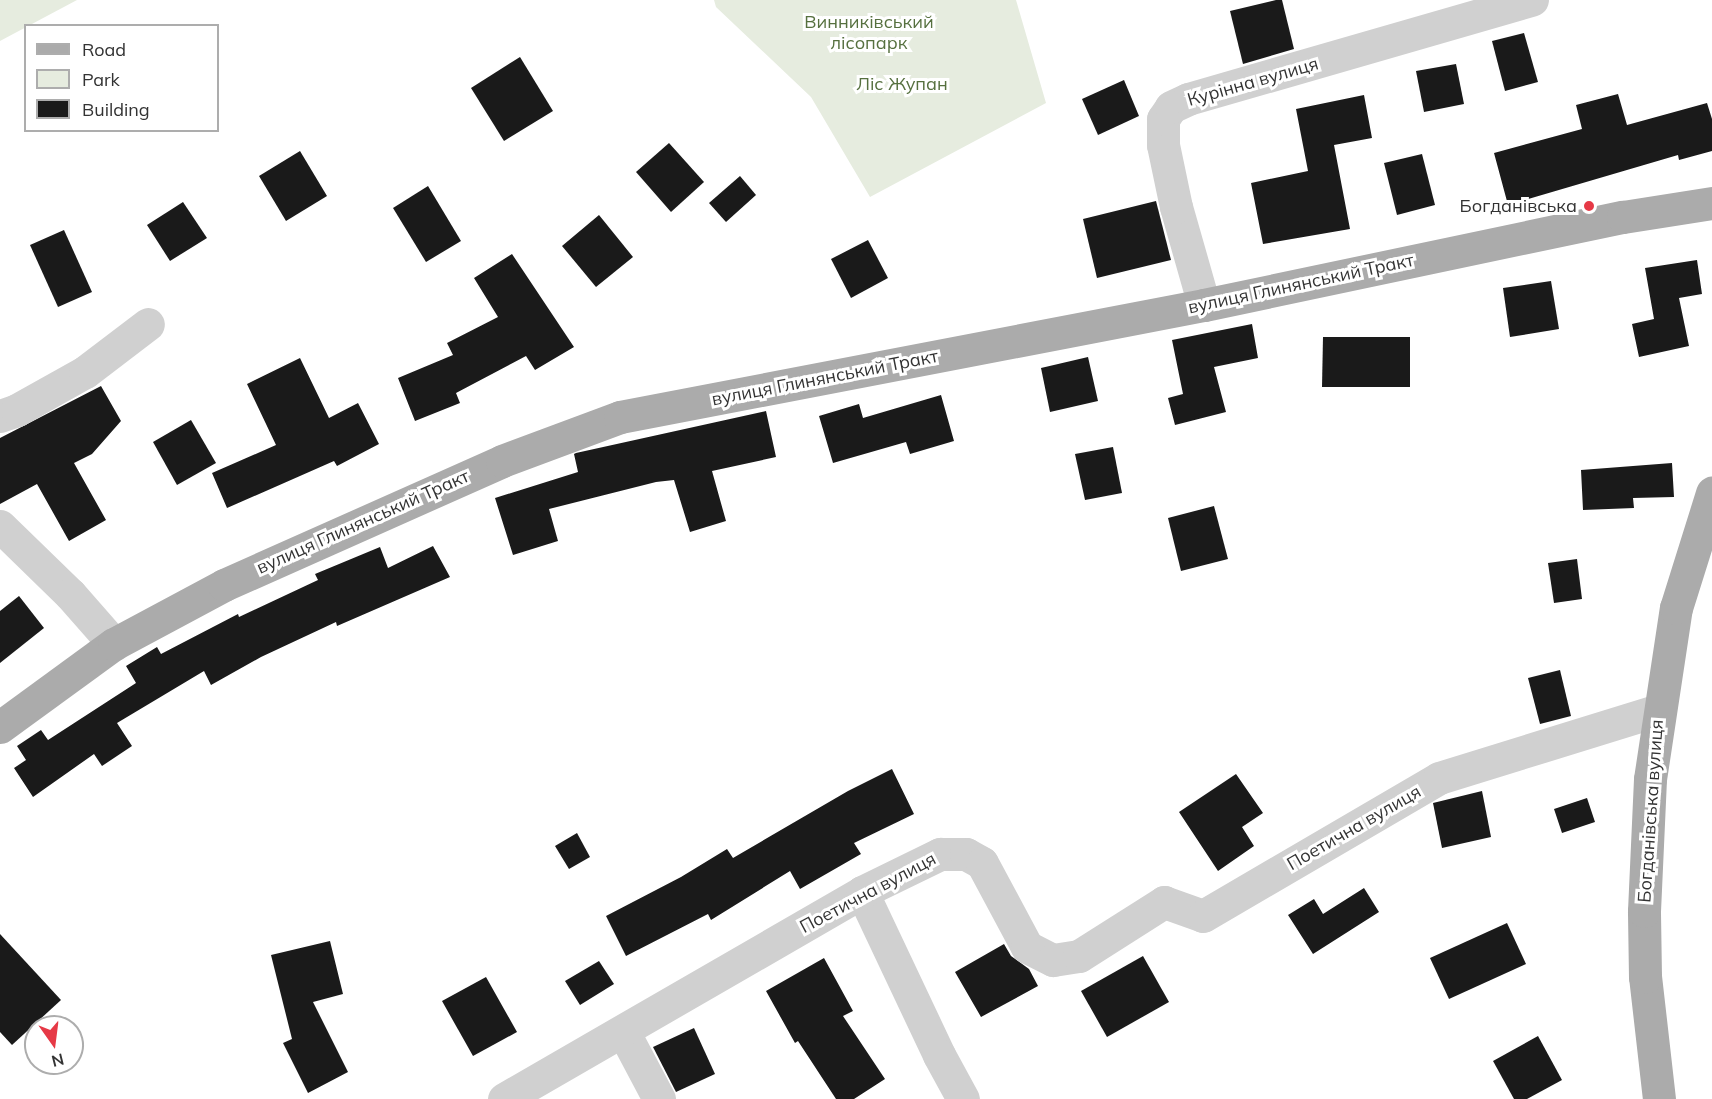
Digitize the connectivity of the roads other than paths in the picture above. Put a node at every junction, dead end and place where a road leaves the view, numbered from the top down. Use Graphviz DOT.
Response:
graph roads {
  1 [pos="1532,0"];
  2 [pos="1712,202"];
  3 [pos="1204,304"];
  4 [pos="148,324"];
  5 [pos="0,416"];
  6 [pos="1712,493"];
  7 [pos="0,526"];
  8 [pos="114,644"];
  9 [pos="1659,710"];
  10 [pos="0,727"];
  11 [pos="862,892"];
  12 [pos="623,1031"];
  13 [pos="504,1099"];
  14 [pos="659,1099"];
  15 [pos="963,1099"];
  16 [pos="1659,1099"];
  1 -- 3 [label="street, Курінна вулиця"];
  2 -- 3 [label="main road, вулиця Глинянський Тракт"];
  3 -- 8 [label="main road, вулиця Глинянський Тракт"];
  4 -- 5 [label="street"];
  6 -- 9 [label="main road, Богданівська вулиця"];
  7 -- 8 [label="street"];
  8 -- 10 [label="main road, вулиця Глинянський Тракт"];
  9 -- 11 [label="street, Поетична вулиця"];
  9 -- 16 [label="main road, Богданівська вулиця"];
  11 -- 12 [label="street, Поетична вулиця"];
  11 -- 15 [label="street"];
  12 -- 13 [label="street, Поетична вулиця"];
  12 -- 14 [label="street"];
}
